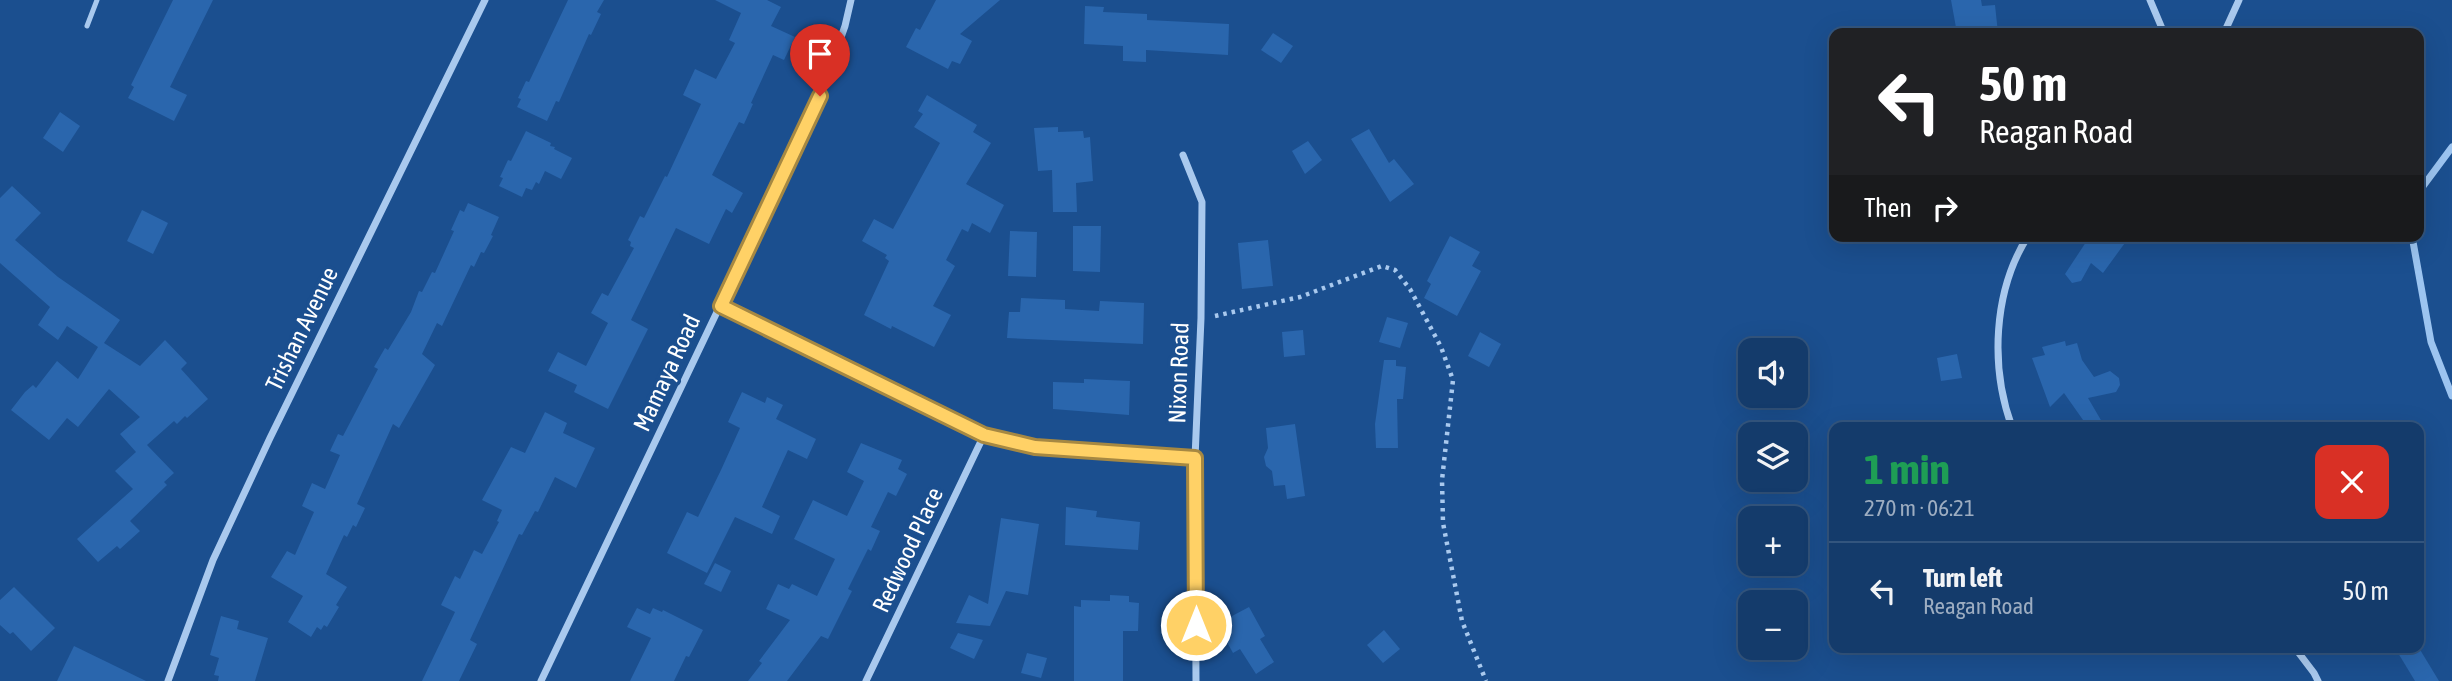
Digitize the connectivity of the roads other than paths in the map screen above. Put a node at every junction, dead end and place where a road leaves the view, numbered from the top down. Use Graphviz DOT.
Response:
graph roads {
  1 [pos="97,0"];
  2 [pos="485,0"];
  3 [pos="851,0"];
  4 [pos="2150,0"];
  5 [pos="2239,0"];
  6 [pos="87,26"];
  7 [pos="2162,28"];
  8 [pos="2226,28"];
  9 [pos="1183,155"];
  10 [pos="2025,242"];
  11 [pos="721,306"];
  12 [pos="2011,422"];
  13 [pos="984,435"];
  14 [pos="1195,458"];
  15 [pos="2299,653"];
  16 [pos="168,681"];
  17 [pos="541,681"];
  18 [pos="866,681"];
  19 [pos="1196,681"];
  20 [pos="2318,681"];
  1 -- 6 [label="lane"];
  2 -- 16 [label="street, Trishan Avenue"];
  3 -- 11 [label="street, Mamaya Road"];
  4 -- 7 [label="street"];
  5 -- 8 [label="street"];
  9 -- 14 [label="street, Nixon Road"];
  10 -- 12 [label="street"];
  11 -- 13 [label="street"];
  11 -- 17 [label="street, Mamaya Road"];
  13 -- 14 [label="street"];
  13 -- 18 [label="street, Redwood Place"];
  14 -- 19 [label="street, Nixon Road"];
  15 -- 20 [label="street"];
}
